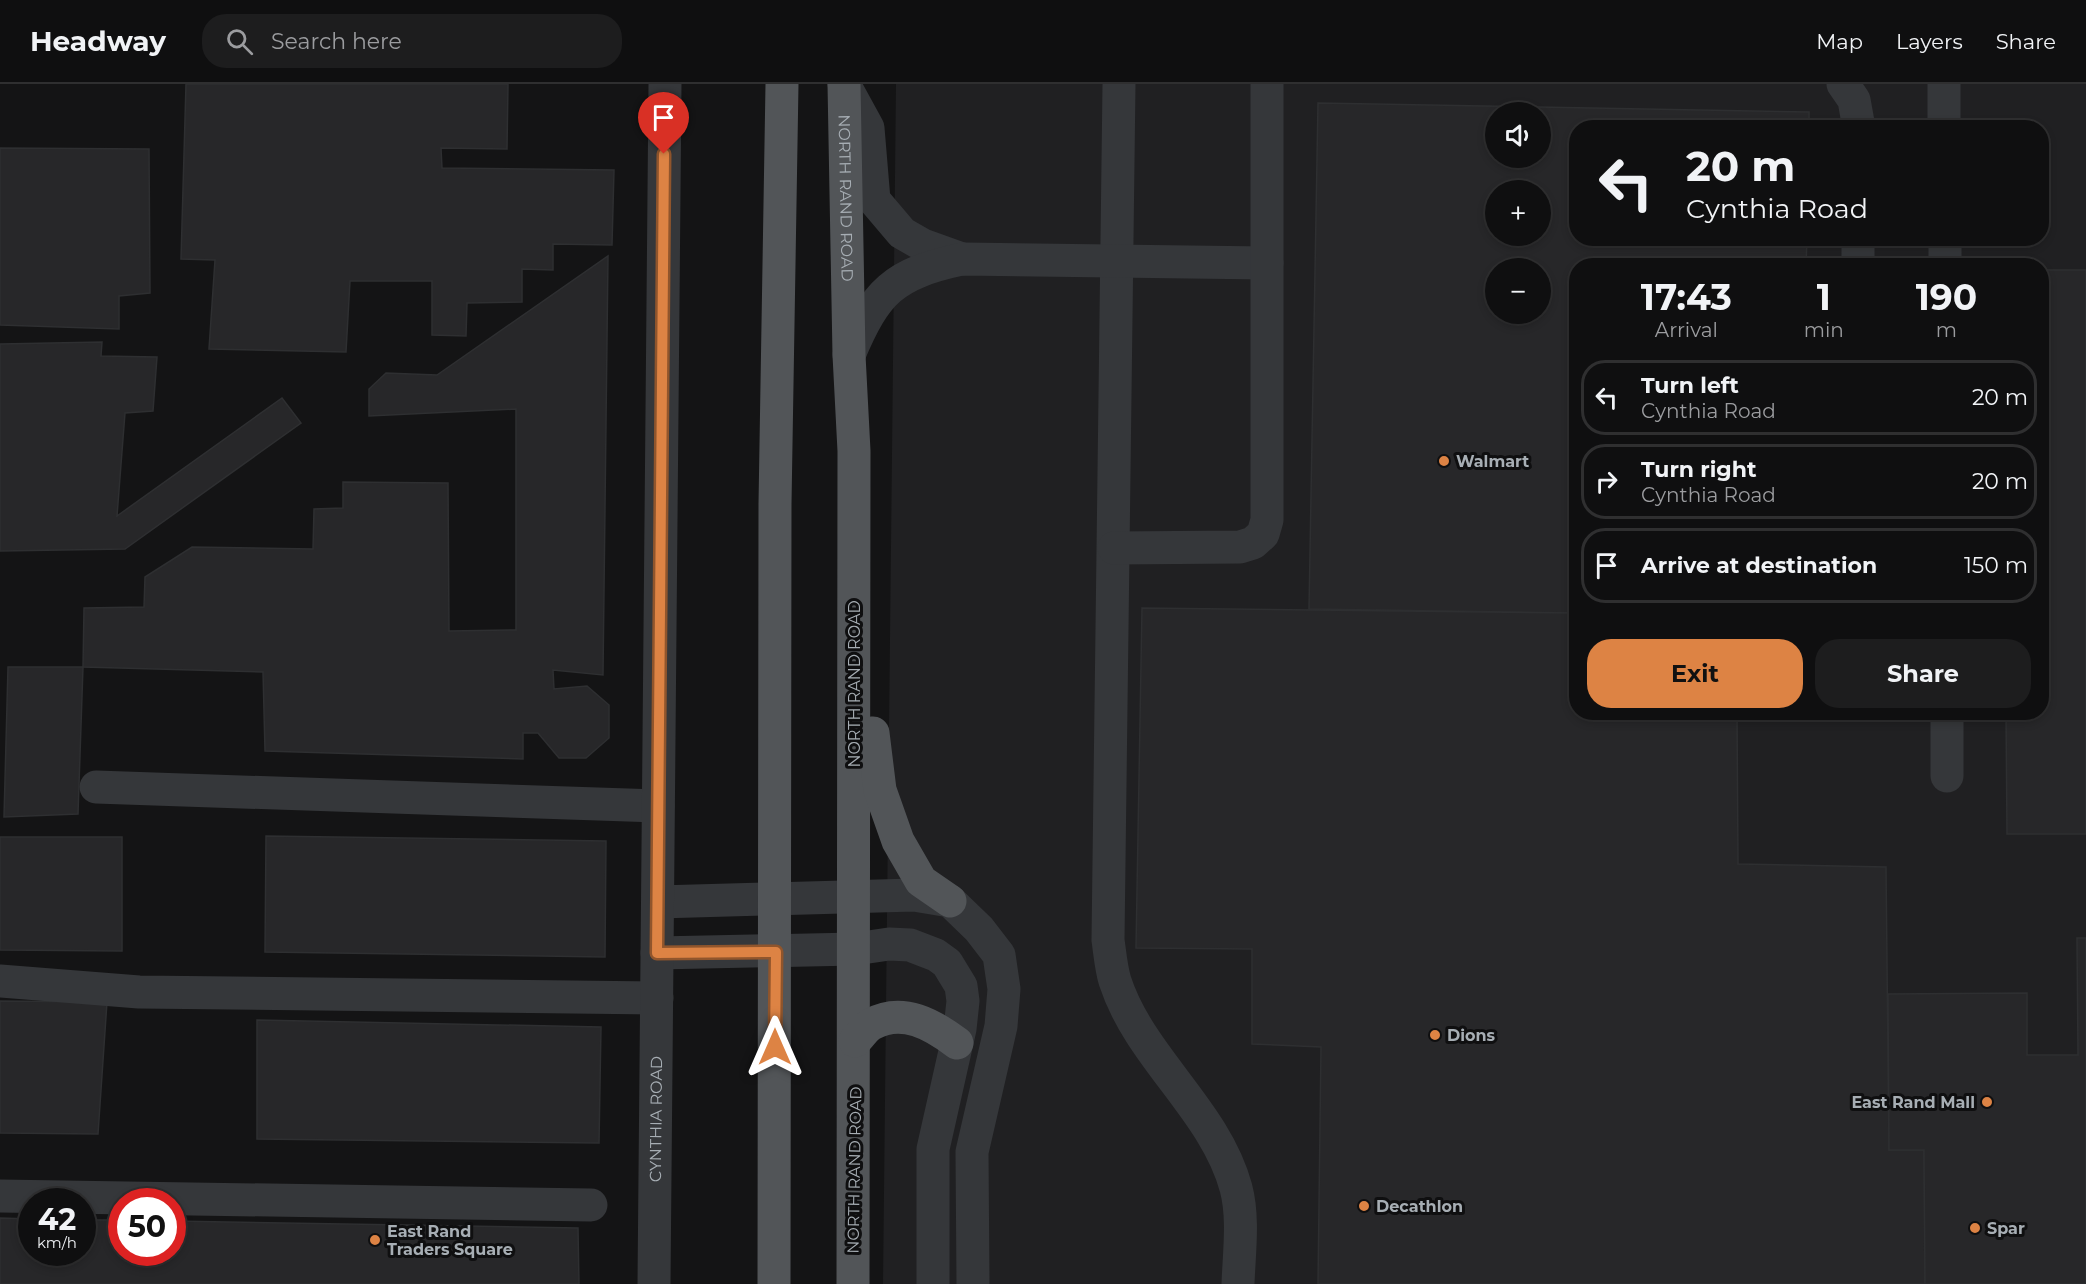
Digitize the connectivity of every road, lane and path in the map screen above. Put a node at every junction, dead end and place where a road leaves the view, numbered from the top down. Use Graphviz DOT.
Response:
graph roads {
  1 [pos="665,84"];
  2 [pos="782,84"];
  3 [pos="844,84"];
  4 [pos="1119,84"];
  5 [pos="1267,84"];
  6 [pos="1843,84"];
  7 [pos="1944,84"];
  8 [pos="1858,120"];
  9 [pos="1944,120"];
  10 [pos="962,259"];
  11 [pos="1117,262"];
  12 [pos="1267,263"];
  13 [pos="849,355"];
  14 [pos="1114,548"];
  15 [pos="854,580"];
  16 [pos="1947,720"];
  17 [pos="1947,776"];
  18 [pos="96,787"];
  19 [pos="658,806"];
  20 [pos="856,897"];
  21 [pos="775,900"];
  22 [pos="950,901"];
  23 [pos="658,902"];
  24 [pos="855,949"];
  25 [pos="776,952"];
  26 [pos="657,953"];
  27 [pos="0,981"];
  28 [pos="657,998"];
  29 [pos="855,1041"];
  30 [pos="957,1043"];
  31 [pos="0,1196"];
  32 [pos="591,1205"];
  33 [pos="654,1284"];
  34 [pos="774,1284"];
  35 [pos="853,1284"];
  36 [pos="933,1284"];
  37 [pos="973,1284"];
  38 [pos="1238,1284"];
  1 -- 19 [label="lane, CYNTHIA ROAD"];
  2 -- 21 [label="main road"];
  3 -- 10 [label="lane"];
  3 -- 13 [label="main road, NORTH RAND ROAD"];
  4 -- 11 [label="lane"];
  5 -- 12 [label="lane"];
  6 -- 8 [label="lane"];
  7 -- 9 [label="lane"];
  10 -- 11 [label="lane"];
  10 -- 13 [label="lane"];
  11 -- 12 [label="lane"];
  11 -- 14 [label="lane"];
  12 -- 14 [label="lane"];
  13 -- 15 [label="main road, NORTH RAND ROAD"];
  14 -- 38 [label="lane"];
  15 -- 20 [label="main road, NORTH RAND ROAD"];
  15 -- 22 [label="main road"];
  16 -- 17 [label="lane"];
  18 -- 19 [label="lane"];
  19 -- 23 [label="lane, CYNTHIA ROAD"];
  20 -- 21 [label="lane"];
  20 -- 22 [label="lane"];
  20 -- 24 [label="main road, NORTH RAND ROAD"];
  21 -- 23 [label="lane"];
  21 -- 25 [label="main road"];
  22 -- 37 [label="lane"];
  23 -- 26 [label="lane, CYNTHIA ROAD"];
  24 -- 25 [label="lane"];
  24 -- 29 [label="main road, NORTH RAND ROAD"];
  24 -- 30 [label="lane"];
  25 -- 26 [label="lane"];
  25 -- 34 [label="main road"];
  26 -- 28 [label="lane, CYNTHIA ROAD"];
  27 -- 28 [label="lane"];
  28 -- 33 [label="lane, CYNTHIA ROAD"];
  29 -- 30 [label="main road"];
  29 -- 35 [label="main road, NORTH RAND ROAD"];
  30 -- 36 [label="lane"];
  31 -- 32 [label="lane"];
}
